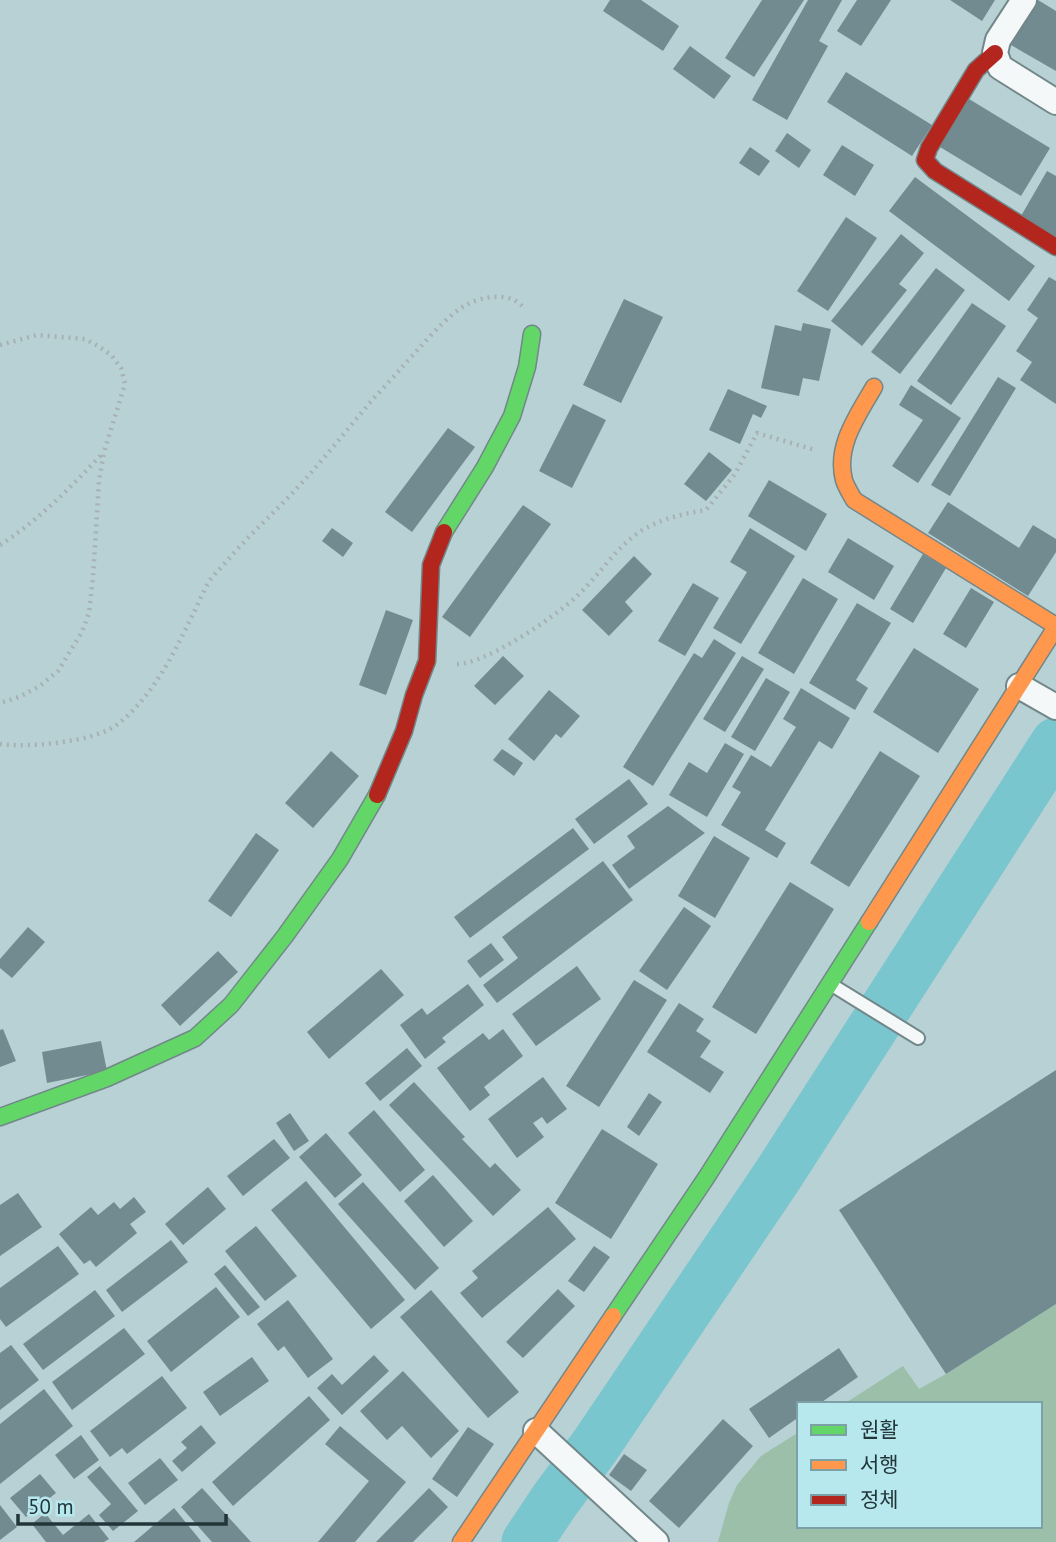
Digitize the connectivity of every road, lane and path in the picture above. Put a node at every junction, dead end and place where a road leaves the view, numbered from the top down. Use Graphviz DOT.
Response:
graph roads {
  1 [pos="1024,0"];
  2 [pos="995,53"];
  3 [pos="1056,102"];
  4 [pos="1056,247"];
  5 [pos="532,334"];
  6 [pos="0,345"];
  7 [pos="874,387"];
  8 [pos="104,452"];
  9 [pos="842,460"];
  10 [pos="0,545"];
  11 [pos="1056,626"];
  12 [pos="427,661"];
  13 [pos="1019,686"];
  14 [pos="0,702"];
  15 [pos="1054,706"];
  16 [pos="0,744"];
  17 [pos="830,984"];
  18 [pos="918,1038"];
  19 [pos="0,1117"];
  20 [pos="536,1431"];
  21 [pos="461,1542"];
  22 [pos="656,1542"];
  1 -- 2 [label="street"];
  2 -- 3 [label="street"];
  2 -- 4 [label="street"];
  5 -- 12 [label="street"];
  5 -- 16 [label="path"];
  6 -- 8 [label="path"];
  7 -- 9 [label="street"];
  8 -- 10 [label="path"];
  8 -- 14 [label="path"];
  9 -- 11 [label="street"];
  9 -- 12 [label="path"];
  11 -- 13 [label="street"];
  12 -- 19 [label="street"];
  13 -- 15 [label="street"];
  13 -- 17 [label="street"];
  17 -- 18 [label="lane"];
  17 -- 20 [label="street"];
  20 -- 21 [label="street"];
  20 -- 22 [label="street"];
}
